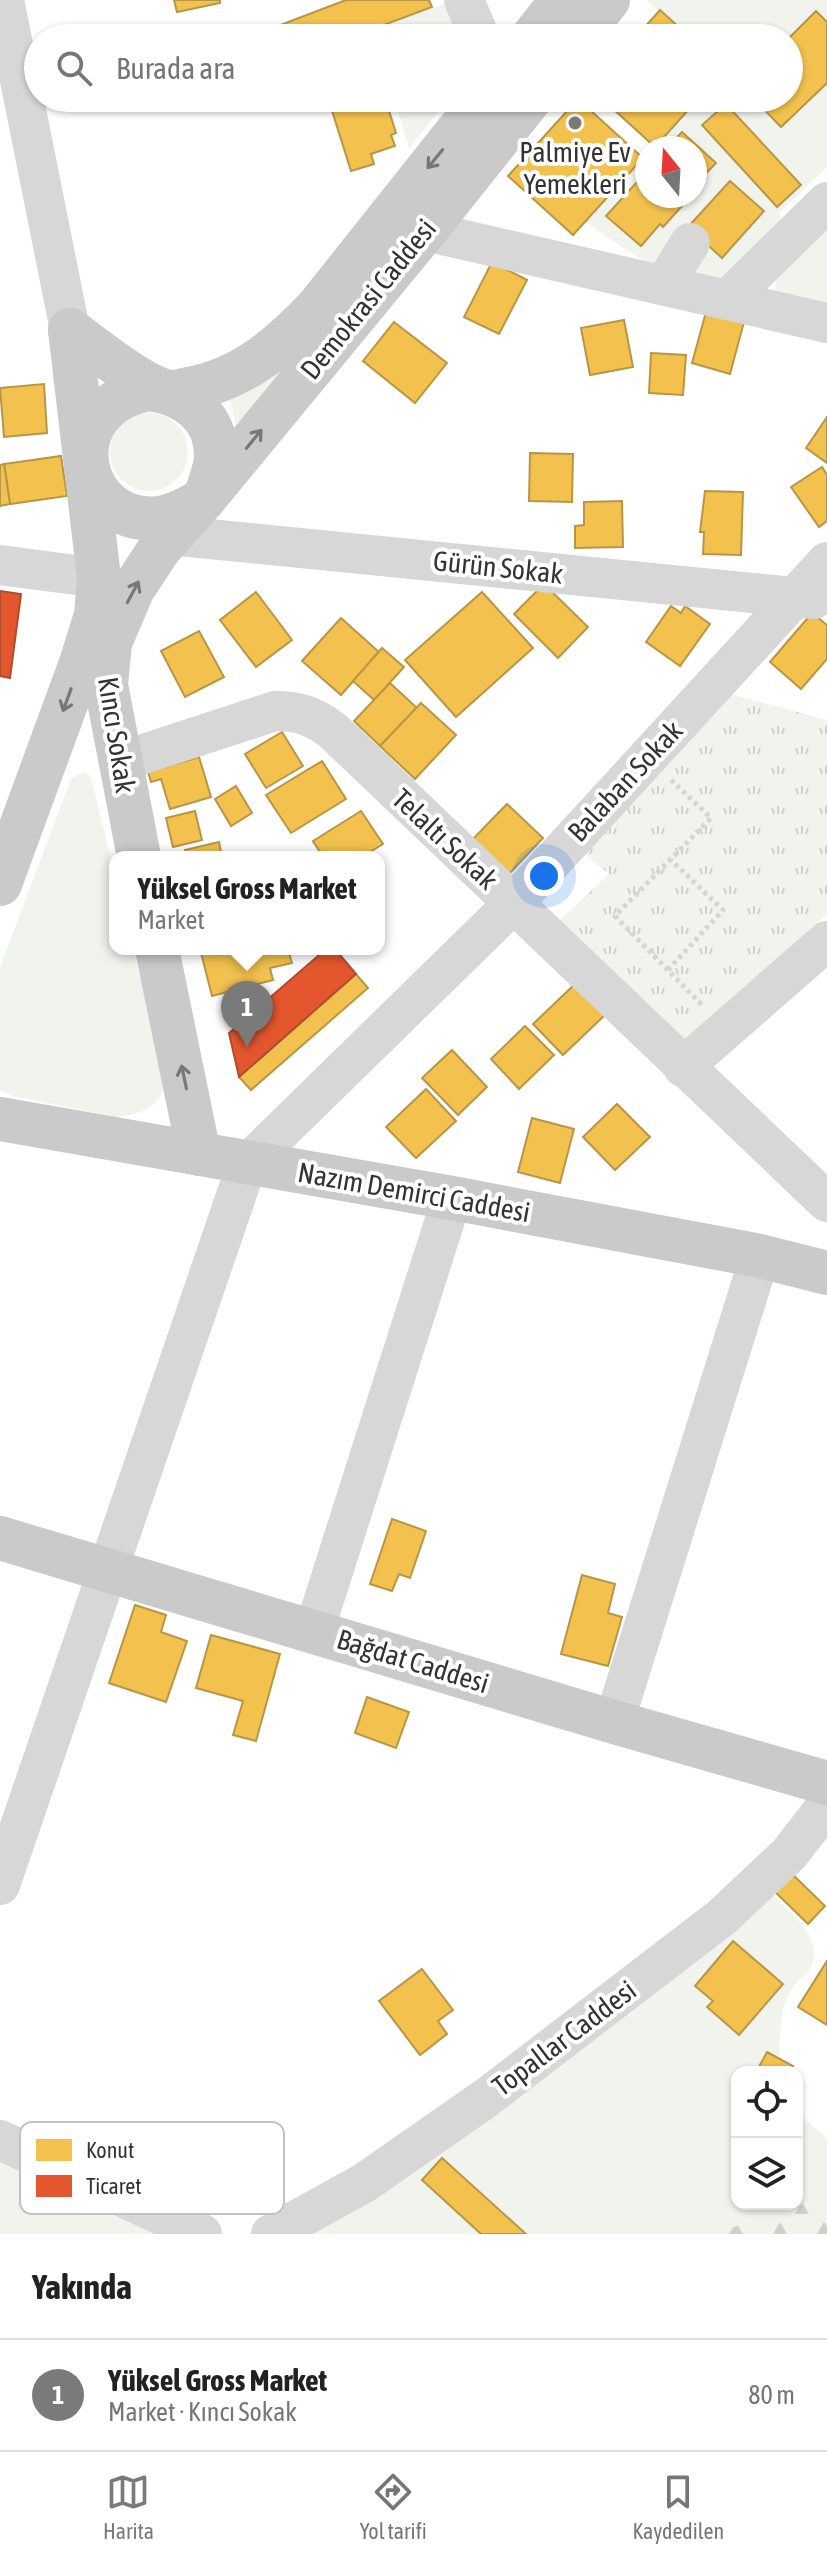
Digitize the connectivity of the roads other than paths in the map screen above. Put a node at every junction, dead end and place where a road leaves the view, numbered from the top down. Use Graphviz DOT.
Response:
graph roads {
  1 [pos="4,0"];
  2 [pos="464,0"];
  3 [pos="562,0"];
  4 [pos="608,0"];
  5 [pos="474,24"];
  6 [pos="543,24"];
  7 [pos="589,24"];
  8 [pos="24,100"];
  9 [pos="26,112"];
  10 [pos="473,112"];
  11 [pos="521,112"];
  12 [pos="827,202"];
  13 [pos="435,233"];
  14 [pos="690,243"];
  15 [pos="664,285"];
  16 [pos="727,300"];
  17 [pos="827,323"];
  18 [pos="70,330"];
  19 [pos="171,392"];
  20 [pos="86,460"];
  21 [pos="204,499"];
  22 [pos="169,535"];
  23 [pos="827,562"];
  24 [pos="0,565"];
  25 [pos="99,578"];
  26 [pos="811,598"];
  27 [pos="119,762"];
  28 [pos="12,814"];
  29 [pos="138,851"];
  30 [pos="0,884"];
  31 [pos="514,903"];
  32 [pos="827,941"];
  33 [pos="158,955"];
  34 [pos="683,1067"];
  35 [pos="0,1119"];
  36 [pos="199,1154"];
  37 [pos="247,1164"];
  38 [pos="452,1198"];
  39 [pos="827,1202"];
  40 [pos="760,1256"];
  41 [pos="827,1273"];
  42 [pos="0,1538"];
  43 [pos="109,1571"];
  44 [pos="314,1631"];
  45 [pos="614,1722"];
  46 [pos="827,1783"];
  47 [pos="827,1805"];
  48 [pos="0,1885"];
  49 [pos="0,2140"];
  50 [pos="20,2149"];
  51 [pos="159,2214"];
  52 [pos="202,2234"];
  53 [pos="271,2234"];
  1 -- 8 [label="street"];
  2 -- 5 [label="street"];
  3 -- 6 [label="main road"];
  4 -- 7 [label="main road"];
  9 -- 18 [label="street"];
  10 -- 19 [label="main road, Demokrasi Caddesi, one-way"];
  11 -- 13 [label="main road, Demokrasi Caddesi"];
  12 -- 16 [label="street"];
  13 -- 15 [label="street"];
  21 -- 13 [label="main road, Demokrasi Caddesi, one-way"];
  14 -- 15 [label="street"];
  15 -- 16 [label="street"];
  16 -- 17 [label="street"];
  18 -- 19 [label="main road"];
  18 -- 20 [label="main road"];
  19 -- 20 [label="main road"];
  19 -- 21 [label="main road"];
  20 -- 21 [label="main road"];
  20 -- 25 [label="main road"];
  21 -- 22 [label="main road, Kıncı Sokak"];
  22 -- 26 [label="street, Gürün Sokak"];
  27 -- 22 [label="main road, Kıncı Sokak, one-way"];
  23 -- 26 [label="street, Balaban Sokak"];
  24 -- 25 [label="street"];
  25 -- 28 [label="main road, one-way"];
  26 -- 31 [label="street, Balaban Sokak"];
  27 -- 29 [label="main road, Kıncı Sokak"];
  27 -- 31 [label="street, Telaltı Sokak"];
  28 -- 30 [label="main road"];
  31 -- 34 [label="street, Telaltı Sokak"];
  31 -- 37 [label="street, Balaban Sokak"];
  32 -- 34 [label="street"];
  36 -- 33 [label="main road, one-way"];
  34 -- 39 [label="street, Telaltı Sokak"];
  35 -- 36 [label="main road, Nazım Demirci Caddesi"];
  36 -- 37 [label="main road, Nazım Demirci Caddesi"];
  37 -- 38 [label="main road, Nazım Demirci Caddesi"];
  37 -- 43 [label="street"];
  38 -- 40 [label="main road, Nazım Demirci Caddesi"];
  38 -- 44 [label="street"];
  40 -- 41 [label="main road, Nazım Demirci Caddesi"];
  40 -- 45 [label="street"];
  42 -- 43 [label="main road, Bağdat Caddesi"];
  43 -- 44 [label="main road, Bağdat Caddesi"];
  43 -- 48 [label="street"];
  44 -- 45 [label="main road, Bağdat Caddesi"];
  45 -- 46 [label="main road, Bağdat Caddesi"];
  47 -- 53 [label="street, Topallar Caddesi"];
  49 -- 50 [label="street"];
  51 -- 52 [label="street"];
}
